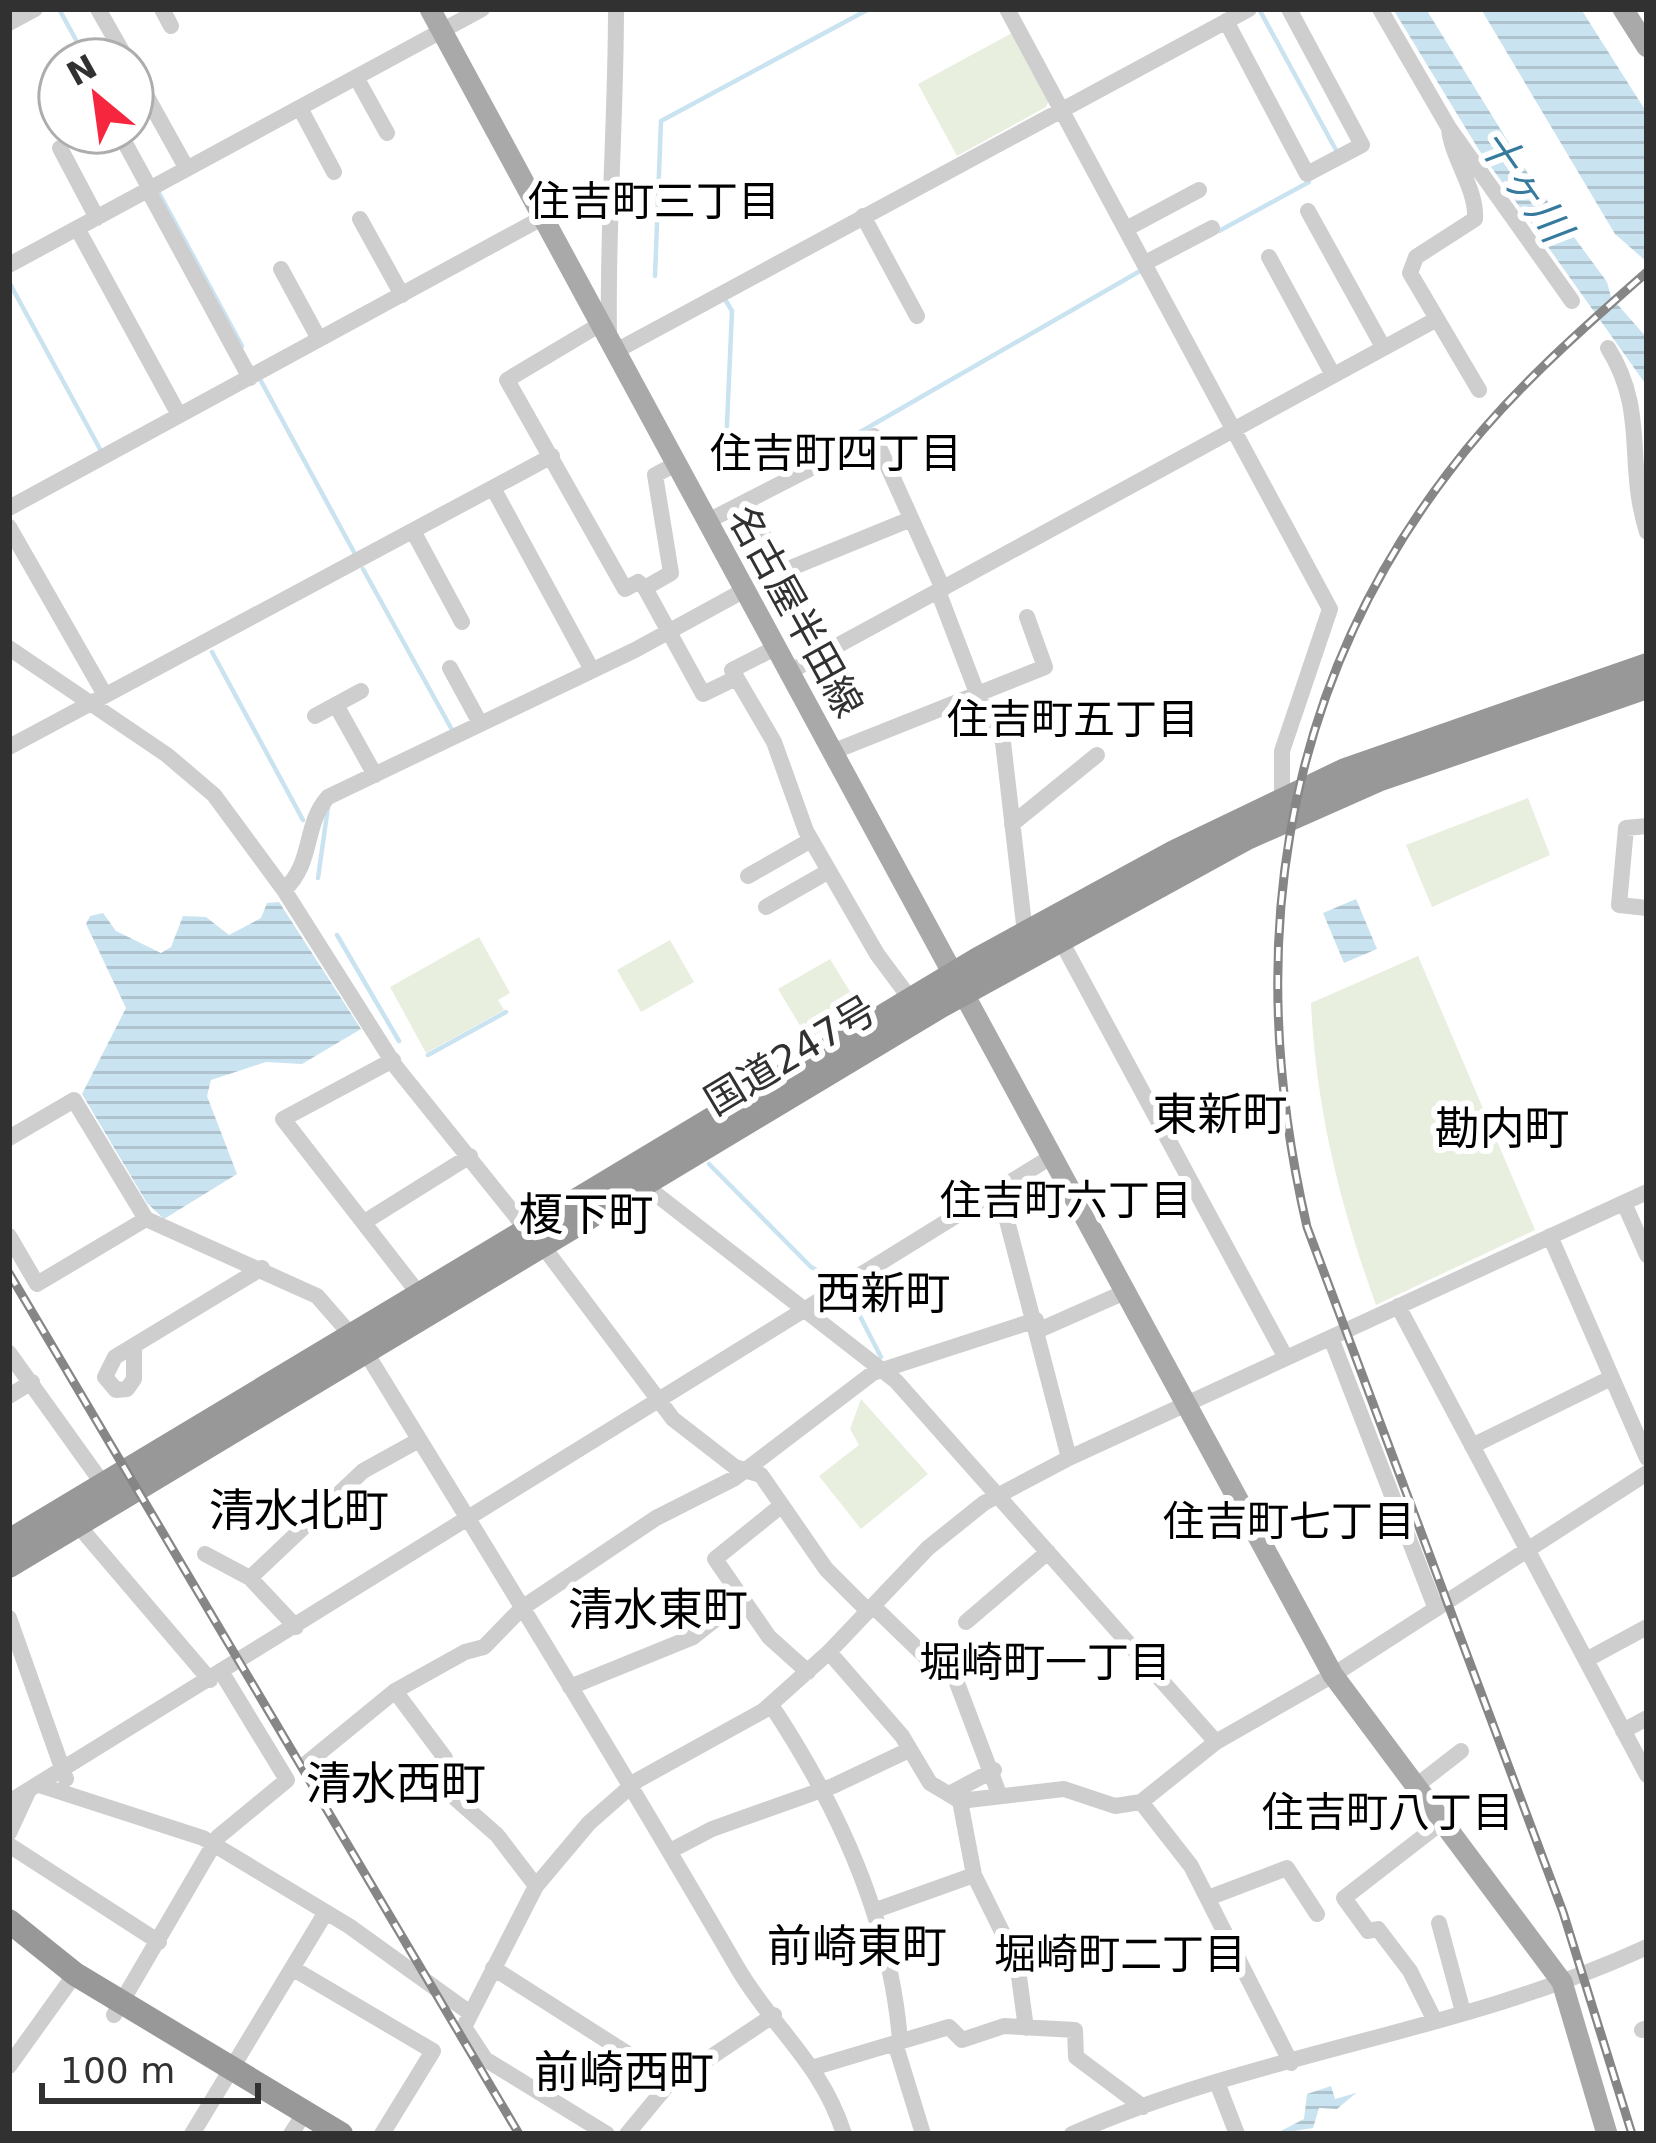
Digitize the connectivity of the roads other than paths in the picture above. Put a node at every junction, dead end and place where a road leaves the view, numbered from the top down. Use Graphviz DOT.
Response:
graph roads {
  1 [pos="35,9"];
  2 [pos="98,9"];
  3 [pos="162,9"];
  4 [pos="430,9"];
  5 [pos="482,9"];
  6 [pos="616,9"];
  7 [pos="1007,9"];
  8 [pos="1249,9"];
  9 [pos="1289,9"];
  10 [pos="1380,9"];
  11 [pos="1623,9"];
  12 [pos="10,20"];
  13 [pos="1226,21"];
  14 [pos="171,26"];
  15 [pos="442,31"];
  16 [pos="113,36"];
  17 [pos="1647,47"];
  18 [pos="356,77"];
  19 [pos="299,108"];
  20 [pos="1061,110"];
  21 [pos="156,113"];
  22 [pos="1449,128"];
  23 [pos="387,133"];
  24 [pos="63,156"];
  25 [pos="132,156"];
  26 [pos="187,169"];
  27 [pos="334,172"];
  28 [pos="149,189"];
  29 [pos="1199,190"];
  30 [pos="1308,211"];
  31 [pos="863,216"];
  32 [pos="98,218"];
  33 [pos="542,218"];
  34 [pos="360,219"];
  35 [pos="77,228"];
  36 [pos="1212,228"];
  37 [pos="1126,229"];
  38 [pos="1269,257"];
  39 [pos="1145,263"];
  40 [pos="9,265"];
  41 [pos="281,269"];
  42 [pos="402,295"];
  43 [pos="1572,302"];
  44 [pos="917,316"];
  45 [pos="1437,319"];
  46 [pos="319,339"];
  47 [pos="608,340"];
  48 [pos="1383,347"];
  49 [pos="1608,348"];
  50 [pos="1333,375"];
  51 [pos="250,377"];
  52 [pos="1479,390"];
  53 [pos="179,416"];
  54 [pos="1642,416"];
  55 [pos="1233,429"];
  56 [pos="552,456"];
  57 [pos="674,464"];
  58 [pos="493,488"];
  59 [pos="747,501"];
  60 [pos="9,508"];
  61 [pos="911,519"];
  62 [pos="706,522"];
  63 [pos="9,527"];
  64 [pos="413,531"];
  65 [pos="1647,532"];
  66 [pos="645,588"];
  67 [pos="940,590"];
  68 [pos="743,591"];
  69 [pos="1027,617"];
  70 [pos="462,622"];
  71 [pos="669,631"];
  72 [pos="9,648"];
  73 [pos="775,648"];
  74 [pos="1647,665"];
  75 [pos="450,668"];
  76 [pos="592,670"];
  77 [pos="789,672"];
  78 [pos="736,678"];
  79 [pos="1647,687"];
  80 [pos="361,691"];
  81 [pos="976,693"];
  82 [pos="98,700"];
  83 [pos="336,705"];
  84 [pos="315,716"];
  85 [pos="481,723"];
  86 [pos="9,747"];
  87 [pos="832,752"];
  88 [pos="1097,755"];
  89 [pos="375,775"];
  90 [pos="1282,797"];
  91 [pos="1012,824"];
  92 [pos="1647,826"];
  93 [pos="811,840"];
  94 [pos="829,871"];
  95 [pos="748,876"];
  96 [pos="284,890"];
  97 [pos="766,907"];
  98 [pos="1647,908"];
  99 [pos="1025,932"];
  100 [pos="1060,939"];
  101 [pos="958,985"];
  102 [pos="912,1001"];
  103 [pos="392,1060"];
  104 [pos="9,1138"];
  105 [pos="470,1156"];
  106 [pos="1051,1157"];
  107 [pos="643,1184"];
  108 [pos="998,1190"];
  109 [pos="1647,1192"];
  110 [pos="1624,1203"];
  111 [pos="146,1219"];
  112 [pos="366,1221"];
  113 [pos="9,1236"];
  114 [pos="534,1237"];
  115 [pos="1550,1237"];
  116 [pos="1647,1256"];
  117 [pos="262,1268"];
  118 [pos="1125,1292"];
  119 [pos="419,1294"];
  120 [pos="1398,1306"];
  121 [pos="808,1309"];
  122 [pos="1037,1326"];
  123 [pos="1331,1338"];
  124 [pos="357,1344"];
  125 [pos="134,1347"];
  126 [pos="9,1353"];
  127 [pos="1286,1358"];
  128 [pos="882,1369"];
  129 [pos="1612,1378"];
  130 [pos="32,1382"];
  131 [pos="9,1396"];
  132 [pos="658,1400"];
  133 [pos="1186,1405"];
  134 [pos="1640,1426"];
  135 [pos="419,1440"];
  136 [pos="1472,1446"];
  137 [pos="1069,1458"];
  138 [pos="1647,1458"];
  139 [pos="743,1469"];
  140 [pos="1647,1472"];
  141 [pos="103,1484"];
  142 [pos="995,1499"];
  143 [pos="782,1504"];
  144 [pos="466,1520"];
  145 [pos="77,1524"];
  146 [pos="9,1541"];
  147 [pos="1528,1551"];
  148 [pos="1048,1552"];
  149 [pos="205,1554"];
  150 [pos="9,1565"];
  151 [pos="250,1578"];
  152 [pos="741,1599"];
  153 [pos="522,1608"];
  154 [pos="871,1609"];
  155 [pos="1436,1609"];
  156 [pos="9,1618"];
  157 [pos="965,1622"];
  158 [pos="296,1627"];
  159 [pos="1647,1627"];
  160 [pos="829,1652"];
  161 [pos="1586,1660"];
  162 [pos="808,1672"];
  163 [pos="1333,1675"];
  164 [pos="216,1677"];
  165 [pos="570,1687"];
  166 [pos="395,1691"];
  167 [pos="771,1705"];
  168 [pos="1647,1718"];
  169 [pos="1623,1731"];
  170 [pos="1216,1742"];
  171 [pos="909,1750"];
  172 [pos="1461,1751"];
  173 [pos="307,1763"];
  174 [pos="994,1770"];
  175 [pos="62,1772"];
  176 [pos="1647,1775"];
  177 [pos="632,1786"];
  178 [pos="1416,1786"];
  179 [pos="34,1788"];
  180 [pos="821,1791"];
  181 [pos="999,1794"];
  182 [pos="75,1796"];
  183 [pos="955,1797"];
  184 [pos="9,1802"];
  185 [pos="1141,1802"];
  186 [pos="1442,1822"];
  187 [pos="9,1833"];
  188 [pos="9,1845"];
  189 [pos="215,1845"];
  190 [pos="672,1850"];
  191 [pos="974,1875"];
  192 [pos="536,1886"];
  193 [pos="1208,1898"];
  194 [pos="876,1910"];
  195 [pos="326,1912"];
  196 [pos="1317,1914"];
  197 [pos="9,1921"];
  198 [pos="1439,1923"];
  199 [pos="159,1942"];
  200 [pos="9,1943"];
  201 [pos="1647,1947"];
  202 [pos="292,1968"];
  203 [pos="493,1968"];
  204 [pos="70,1980"];
  205 [pos="1562,1982"];
  206 [pos="118,2009"];
  207 [pos="1463,2012"];
  208 [pos="470,2013"];
  209 [pos="774,2015"];
  210 [pos="1435,2020"];
  211 [pos="1026,2027"];
  212 [pos="897,2042"];
  213 [pos="1291,2063"];
  214 [pos="9,2066"];
  215 [pos="815,2066"];
  216 [pos="227,2075"];
  217 [pos="672,2083"];
  218 [pos="1218,2085"];
  219 [pos="1144,2107"];
  220 [pos="300,2126"];
  221 [pos="192,2134"];
  222 [pos="341,2134"];
  223 [pos="382,2134"];
  224 [pos="607,2134"];
  225 [pos="627,2134"];
  226 [pos="844,2134"];
  227 [pos="923,2134"];
  228 [pos="1072,2134"];
  229 [pos="1237,2134"];
  230 [pos="1607,2134"];
  1 -- 12 [label="street"];
  2 -- 16 [label="street"];
  3 -- 14 [label="street"];
  4 -- 15 [label="main road, 名古屋半田線"];
  5 -- 15 [label="street"];
  6 -- 47 [label="street"];
  7 -- 20 [label="street"];
  8 -- 13 [label="street"];
  9 -- 13 [label="street"];
  10 -- 22 [label="street"];
  11 -- 17 [label="main road"];
  13 -- 20 [label="street"];
  15 -- 18 [label="street"];
  15 -- 33 [label="main road, 名古屋半田線"];
  18 -- 19 [label="street"];
  18 -- 23 [label="street"];
  19 -- 26 [label="street"];
  19 -- 27 [label="street"];
  20 -- 31 [label="street"];
  20 -- 37 [label="street"];
  21 -- 26 [label="street"];
  22 -- 43 [label="street"];
  22 -- 45 [label="street"];
  24 -- 32 [label="street"];
  25 -- 28 [label="street"];
  26 -- 28 [label="street"];
  28 -- 32 [label="street"];
  28 -- 51 [label="street"];
  29 -- 37 [label="street"];
  30 -- 48 [label="street"];
  31 -- 44 [label="street"];
  31 -- 47 [label="street"];
  32 -- 35 [label="street"];
  33 -- 42 [label="street"];
  33 -- 47 [label="main road, 名古屋半田線"];
  34 -- 42 [label="street"];
  35 -- 40 [label="street"];
  35 -- 53 [label="street"];
  36 -- 39 [label="street"];
  37 -- 39 [label="street"];
  38 -- 50 [label="street"];
  39 -- 55 [label="street"];
  41 -- 46 [label="street"];
  42 -- 46 [label="street"];
  45 -- 48 [label="street"];
  45 -- 52 [label="street"];
  46 -- 51 [label="street"];
  47 -- 56 [label="street"];
  47 -- 57 [label="main road, 名古屋半田線"];
  48 -- 50 [label="street"];
  49 -- 54 [label="street"];
  50 -- 55 [label="street"];
  51 -- 53 [label="street"];
  53 -- 60 [label="street"];
  54 -- 65 [label="street"];
  55 -- 67 [label="street"];
  55 -- 90 [label="street"];
  56 -- 58 [label="street"];
  56 -- 66 [label="street"];
  57 -- 62 [label="main road, 名古屋半田線"];
  57 -- 66 [label="street"];
  58 -- 64 [label="street"];
  58 -- 76 [label="street"];
  59 -- 61 [label="street"];
  59 -- 61 [label="street"];
  59 -- 62 [label="street"];
  61 -- 67 [label="street"];
  62 -- 68 [label="main road, 名古屋半田線"];
  63 -- 82 [label="street"];
  64 -- 70 [label="street"];
  64 -- 82 [label="street"];
  66 -- 71 [label="street"];
  67 -- 77 [label="street"];
  67 -- 81 [label="street"];
  68 -- 71 [label="street"];
  68 -- 73 [label="main road, 名古屋半田線"];
  69 -- 81 [label="street"];
  71 -- 76 [label="street"];
  71 -- 78 [label="street"];
  72 -- 82 [label="street"];
  73 -- 77 [label="main road, 名古屋半田線"];
  73 -- 78 [label="street"];
  74 -- 90 [label="highway, 国道247号"];
  75 -- 85 [label="street"];
  76 -- 85 [label="street"];
  77 -- 87 [label="main road, 名古屋半田線"];
  78 -- 93 [label="street"];
  79 -- 100 [label="highway, 国道247号"];
  80 -- 83 [label="street"];
  81 -- 87 [label="street"];
  81 -- 91 [label="street"];
  82 -- 86 [label="street"];
  82 -- 96 [label="street"];
  83 -- 84 [label="street"];
  83 -- 89 [label="street"];
  85 -- 89 [label="street"];
  87 -- 101 [label="main road, 名古屋半田線"];
  88 -- 91 [label="street"];
  89 -- 96 [label="street"];
  90 -- 99 [label="highway, 国道247号"];
  91 -- 99 [label="street"];
  92 -- 98 [label="street"];
  93 -- 94 [label="street"];
  93 -- 95 [label="street"];
  94 -- 97 [label="street"];
  94 -- 102 [label="street"];
  96 -- 103 [label="street"];
  99 -- 101 [label="highway, 国道247号"];
  100 -- 101 [label="highway, 国道247号"];
  100 -- 127 [label="street"];
  101 -- 102 [label="highway, 国道247号"];
  101 -- 106 [label="main road, 名古屋半田線"];
  101 -- 107 [label="highway, 国道247号"];
  102 -- 114 [label="highway, 国道247号"];
  103 -- 105 [label="street"];
  103 -- 112 [label="street"];
  104 -- 111 [label="street"];
  105 -- 112 [label="street"];
  105 -- 114 [label="street"];
  106 -- 108 [label="street"];
  106 -- 118 [label="main road, 名古屋半田線"];
  107 -- 114 [label="highway, 国道247号"];
  107 -- 121 [label="street"];
  108 -- 121 [label="street"];
  108 -- 122 [label="street"];
  109 -- 110 [label="street"];
  110 -- 115 [label="street"];
  110 -- 116 [label="street"];
  111 -- 113 [label="street"];
  111 -- 117 [label="street"];
  112 -- 119 [label="street"];
  114 -- 119 [label="highway, 国道247号"];
  114 -- 124 [label="highway, 国道247号"];
  114 -- 132 [label="street"];
  115 -- 120 [label="street"];
  115 -- 129 [label="street"];
  117 -- 124 [label="street"];
  117 -- 125 [label="street"];
  118 -- 122 [label="street"];
  118 -- 133 [label="main road, 名古屋半田線"];
  119 -- 124 [label="highway, 国道247号"];
  120 -- 123 [label="street"];
  120 -- 136 [label="street"];
  121 -- 128 [label="street"];
  121 -- 132 [label="street"];
  122 -- 128 [label="street"];
  122 -- 137 [label="street"];
  123 -- 127 [label="street"];
  123 -- 155 [label="street"];
  124 -- 135 [label="street"];
  124 -- 141 [label="highway, 国道247号"];
  124 -- 145 [label="highway, 国道247号"];
  126 -- 130 [label="street"];
  127 -- 133 [label="street"];
  128 -- 139 [label="street"];
  128 -- 142 [label="street"];
  129 -- 134 [label="street"];
  129 -- 136 [label="street"];
  130 -- 131 [label="street"];
  130 -- 141 [label="street"];
  132 -- 139 [label="street"];
  132 -- 144 [label="street"];
  133 -- 137 [label="street"];
  133 -- 163 [label="main road, 名古屋半田線"];
  134 -- 138 [label="street"];
  135 -- 144 [label="street"];
  135 -- 151 [label="street"];
  136 -- 147 [label="street"];
  137 -- 142 [label="street"];
  139 -- 143 [label="street"];
  139 -- 153 [label="street"];
  140 -- 147 [label="street"];
  141 -- 146 [label="highway, 国道247号"];
  142 -- 148 [label="street"];
  142 -- 154 [label="street"];
  143 -- 152 [label="street"];
  143 -- 154 [label="street"];
  144 -- 153 [label="street"];
  144 -- 158 [label="street"];
  145 -- 150 [label="highway, 国道247号"];
  145 -- 164 [label="street"];
  147 -- 155 [label="street"];
  147 -- 161 [label="street"];
  148 -- 157 [label="street"];
  148 -- 170 [label="street"];
  149 -- 151 [label="street"];
  151 -- 158 [label="street"];
  152 -- 162 [label="street"];
  152 -- 165 [label="street"];
  153 -- 165 [label="street"];
  153 -- 166 [label="street"];
  154 -- 160 [label="street"];
  154 -- 174 [label="street"];
  155 -- 163 [label="street"];
  156 -- 175 [label="street"];
  158 -- 164 [label="street"];
  159 -- 161 [label="street"];
  160 -- 162 [label="street"];
  160 -- 171 [label="street"];
  161 -- 169 [label="street"];
  162 -- 167 [label="street"];
  163 -- 170 [label="street"];
  163 -- 178 [label="main road, 名古屋半田線"];
  164 -- 175 [label="street"];
  164 -- 189 [label="street"];
  165 -- 177 [label="street"];
  166 -- 173 [label="street"];
  166 -- 192 [label="street"];
  167 -- 177 [label="street"];
  167 -- 180 [label="street"];
  168 -- 169 [label="street"];
  169 -- 176 [label="street"];
  170 -- 185 [label="street"];
  171 -- 180 [label="street"];
  171 -- 183 [label="street"];
  172 -- 178 [label="street"];
  174 -- 181 [label="street"];
  174 -- 183 [label="street"];
  175 -- 179 [label="street"];
  175 -- 182 [label="street"];
  177 -- 190 [label="street"];
  177 -- 192 [label="street"];
  178 -- 186 [label="main road, 名古屋半田線"];
  179 -- 182 [label="street"];
  179 -- 184 [label="street"];
  179 -- 187 [label="street"];
  180 -- 190 [label="street"];
  180 -- 194 [label="street"];
  181 -- 183 [label="street"];
  181 -- 185 [label="street"];
  182 -- 189 [label="street"];
  183 -- 191 [label="street"];
  185 -- 193 [label="street"];
  186 -- 205 [label="main road, 名古屋半田線"];
  186 -- 210 [label="street"];
  188 -- 199 [label="street"];
  189 -- 195 [label="street"];
  189 -- 199 [label="street"];
  190 -- 209 [label="street"];
  191 -- 194 [label="street"];
  191 -- 211 [label="street"];
  192 -- 203 [label="street"];
  193 -- 196 [label="street"];
  193 -- 213 [label="street"];
  194 -- 212 [label="street"];
  195 -- 202 [label="street"];
  195 -- 208 [label="street"];
  197 -- 204 [label="highway"];
  198 -- 207 [label="street"];
  199 -- 206 [label="street"];
  200 -- 204 [label="highway"];
  201 -- 205 [label="street"];
  202 -- 216 [label="street"];
  202 -- 223 [label="street"];
  203 -- 208 [label="street"];
  203 -- 217 [label="street"];
  204 -- 206 [label="highway"];
  204 -- 214 [label="street"];
  205 -- 207 [label="street"];
  205 -- 230 [label="main road"];
  206 -- 216 [label="highway"];
  207 -- 210 [label="street"];
  208 -- 224 [label="street"];
  209 -- 215 [label="street"];
  209 -- 217 [label="street"];
  210 -- 213 [label="street"];
  211 -- 212 [label="street"];
  211 -- 219 [label="street"];
  212 -- 215 [label="street"];
  212 -- 227 [label="street"];
  213 -- 218 [label="street"];
  215 -- 226 [label="street"];
  216 -- 220 [label="highway"];
  216 -- 221 [label="street"];
  217 -- 225 [label="street"];
  218 -- 219 [label="street"];
  218 -- 229 [label="street"];
  219 -- 228 [label="street"];
  220 -- 222 [label="highway"];
}
